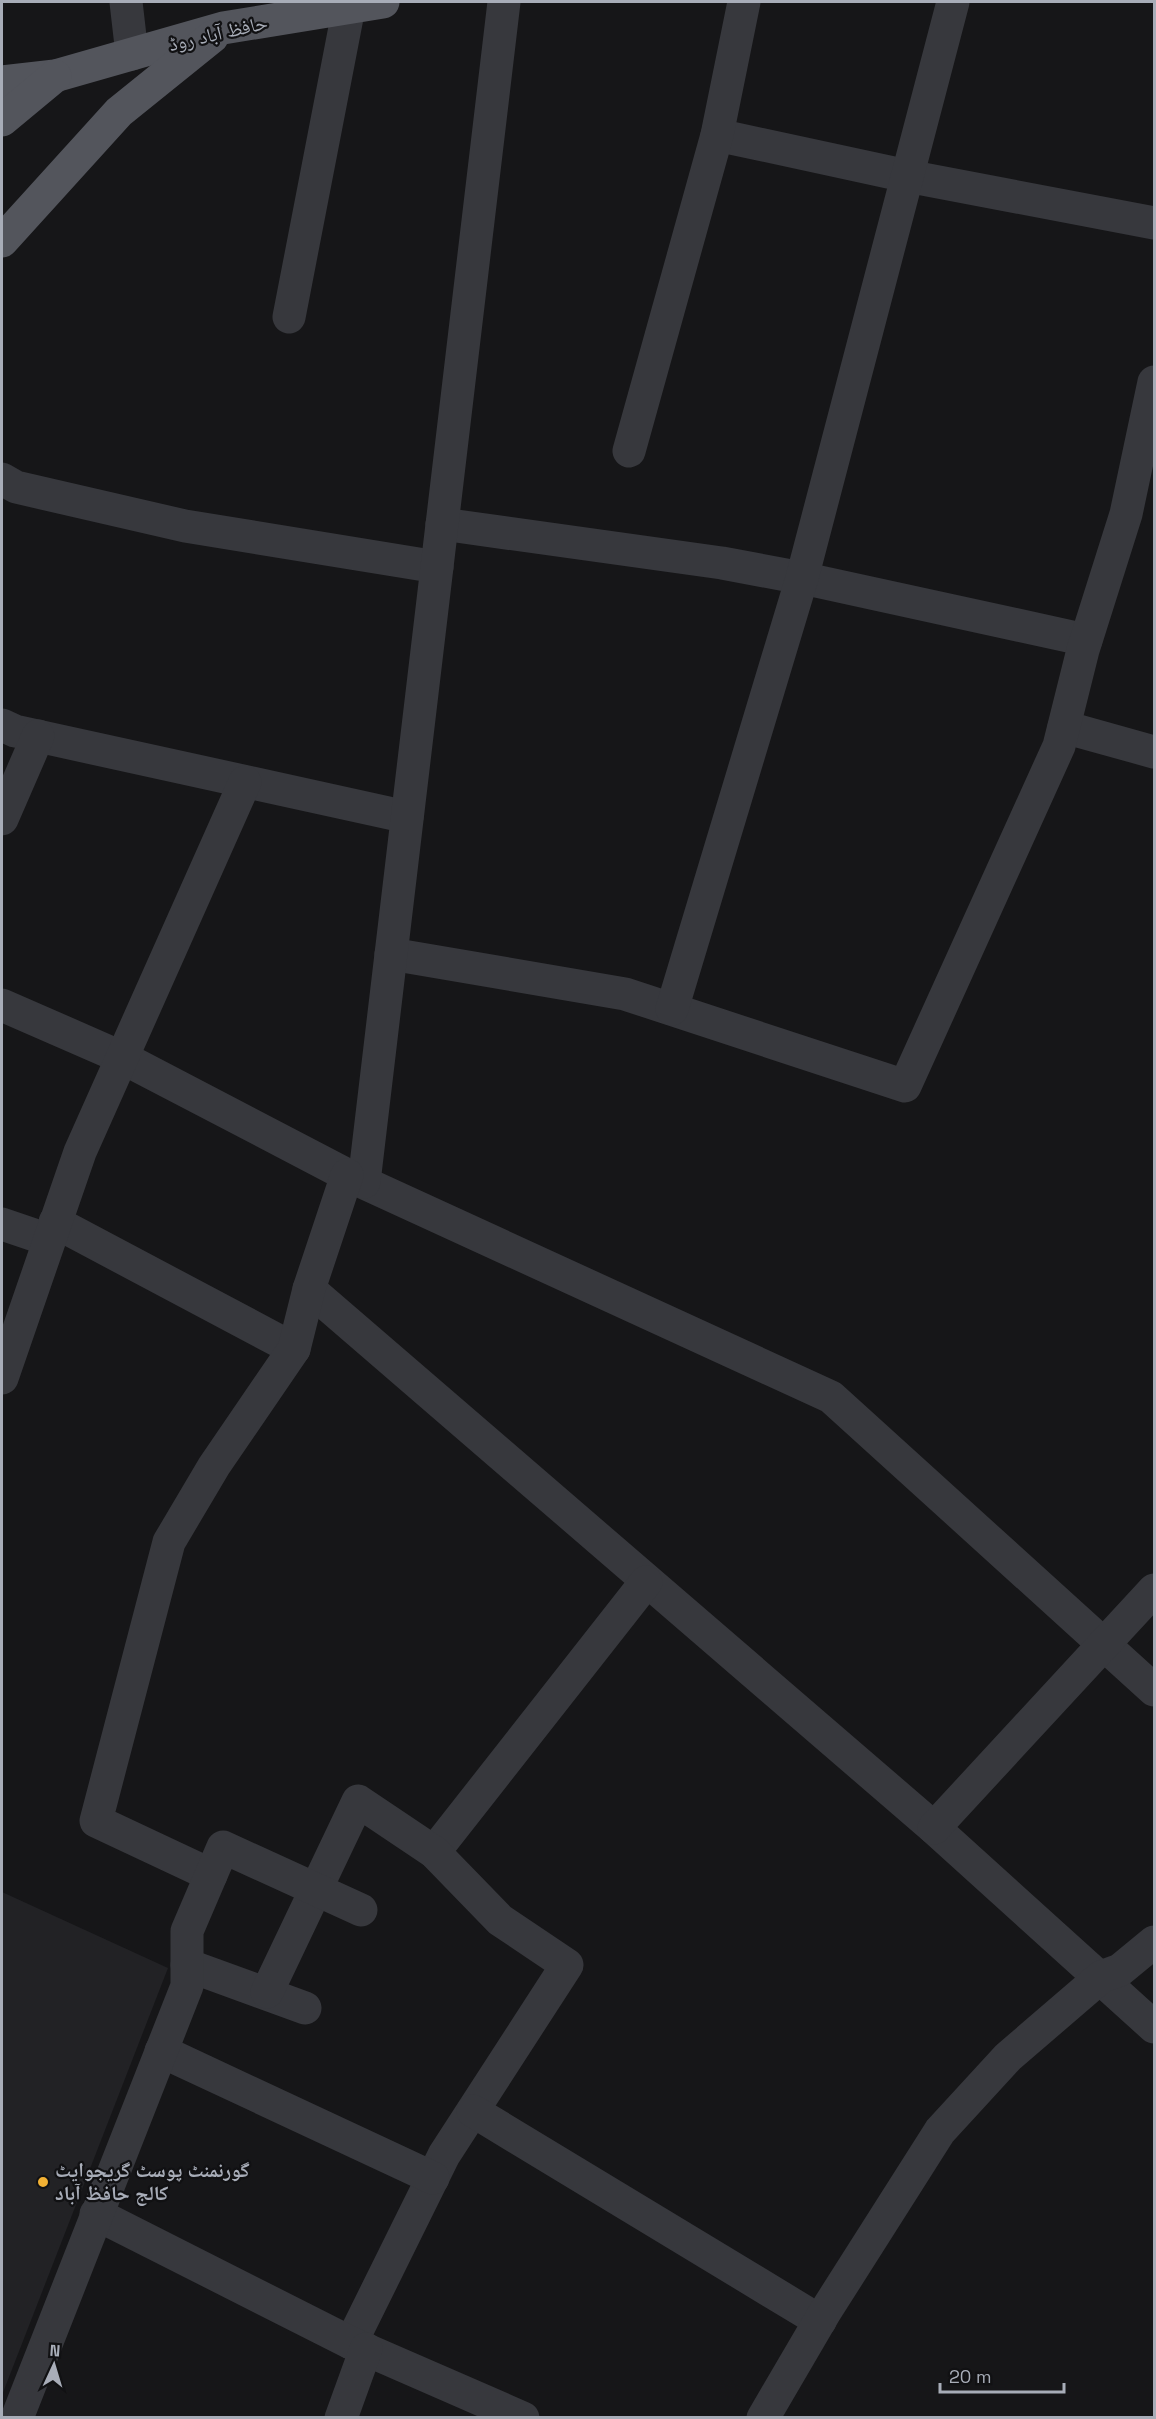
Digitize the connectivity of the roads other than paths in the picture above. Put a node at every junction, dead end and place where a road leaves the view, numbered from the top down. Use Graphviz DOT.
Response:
graph roads {
  1 [pos="126,2"];
  2 [pos="246,2"];
  3 [pos="383,2"];
  4 [pos="504,2"];
  5 [pos="744,2"];
  6 [pos="952,2"];
  7 [pos="349,7"];
  8 [pos="223,28"];
  9 [pos="132,54"];
  10 [pos="55,76"];
  11 [pos="2,82"];
  12 [pos="2,120"];
  13 [pos="717,135"];
  14 [pos="907,177"];
  15 [pos="1155,224"];
  16 [pos="2,241"];
  17 [pos="289,317"];
  18 [pos="1155,382"];
  19 [pos="628,451"];
  20 [pos="1145,470"];
  21 [pos="2,479"];
  22 [pos="442,524"];
  23 [pos="437,567"];
  24 [pos="802,578"];
  25 [pos="1086,640"];
  26 [pos="2,725"];
  27 [pos="1064,727"];
  28 [pos="38,736"];
  29 [pos="1155,752"];
  30 [pos="245,782"];
  31 [pos="407,817"];
  32 [pos="2,819"];
  33 [pos="391,954"];
  34 [pos="2,1005"];
  35 [pos="672,1009"];
  36 [pos="123,1058"];
  37 [pos="356,1178"];
  38 [pos="2,1224"];
  39 [pos="52,1231"];
  40 [pos="309,1289"];
  41 [pos="294,1349"];
  42 [pos="2,1378"];
  43 [pos="646,1582"];
  44 [pos="1155,1590"];
  45 [pos="1103,1645"];
  46 [pos="1155,1690"];
  47 [pos="934,1828"];
  48 [pos="434,1852"];
  49 [pos="211,1875"];
  50 [pos="316,1889"];
  51 [pos="361,1910"];
  52 [pos="1155,1942"];
  53 [pos="187,1965"];
  54 [pos="1101,1977"];
  55 [pos="267,1992"];
  56 [pos="305,2008"];
  57 [pos="1155,2027"];
  58 [pos="161,2051"];
  59 [pos="473,2111"];
  60 [pos="433,2178"];
  61 [pos="96,2214"];
  62 [pos="820,2321"];
  63 [pos="358,2346"];
  64 [pos="17,2418"];
  65 [pos="341,2418"];
  66 [pos="523,2418"];
  67 [pos="763,2418"];
  1 -- 9 [label="street"];
  2 -- 8 [label="main road"];
  3 -- 7 [label="main road, حافظ آباد روڈ"];
  4 -- 22 [label="street"];
  5 -- 13 [label="street"];
  6 -- 14 [label="street"];
  7 -- 8 [label="main road, حافظ آباد روڈ"];
  7 -- 17 [label="street"];
  8 -- 9 [label="main road, حافظ آباد روڈ"];
  8 -- 16 [label="main road"];
  9 -- 10 [label="main road, حافظ آباد روڈ"];
  10 -- 11 [label="main road"];
  10 -- 12 [label="main road"];
  13 -- 14 [label="street"];
  13 -- 19 [label="street"];
  14 -- 15 [label="street"];
  14 -- 24 [label="street"];
  18 -- 20 [label="street"];
  20 -- 25 [label="street"];
  21 -- 23 [label="street"];
  22 -- 23 [label="street"];
  22 -- 24 [label="street"];
  23 -- 31 [label="street"];
  24 -- 25 [label="street"];
  24 -- 35 [label="street"];
  25 -- 27 [label="street"];
  26 -- 28 [label="street"];
  27 -- 29 [label="street"];
  27 -- 35 [label="street"];
  28 -- 30 [label="street"];
  28 -- 32 [label="street"];
  30 -- 31 [label="street"];
  30 -- 36 [label="street"];
  31 -- 33 [label="street"];
  33 -- 35 [label="street"];
  33 -- 37 [label="street"];
  34 -- 36 [label="street"];
  36 -- 37 [label="street"];
  36 -- 39 [label="street"];
  37 -- 40 [label="street"];
  37 -- 45 [label="street"];
  38 -- 39 [label="street"];
  39 -- 41 [label="street"];
  39 -- 42 [label="street"];
  40 -- 41 [label="street"];
  40 -- 43 [label="street"];
  41 -- 49 [label="street"];
  43 -- 47 [label="street"];
  43 -- 48 [label="street"];
  44 -- 45 [label="street"];
  45 -- 46 [label="street"];
  45 -- 47 [label="street"];
  47 -- 54 [label="street"];
  48 -- 50 [label="street"];
  48 -- 59 [label="street"];
  49 -- 50 [label="street"];
  49 -- 53 [label="street"];
  50 -- 51 [label="street"];
  50 -- 55 [label="street"];
  52 -- 54 [label="street"];
  53 -- 55 [label="street"];
  53 -- 58 [label="street"];
  54 -- 57 [label="street"];
  54 -- 62 [label="street"];
  55 -- 56 [label="street"];
  58 -- 60 [label="street"];
  58 -- 61 [label="street"];
  59 -- 60 [label="street"];
  59 -- 62 [label="street"];
  60 -- 63 [label="street"];
  61 -- 63 [label="street"];
  61 -- 64 [label="street"];
  62 -- 67 [label="street"];
  63 -- 65 [label="street"];
  63 -- 66 [label="street"];
}
